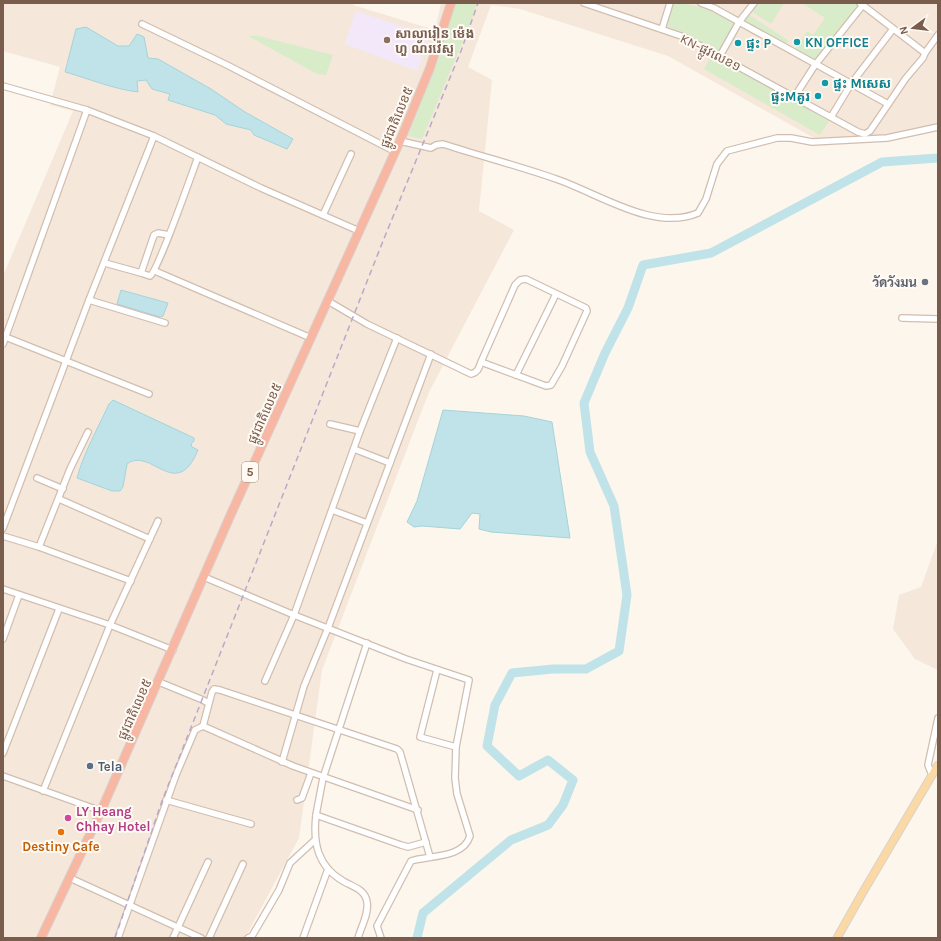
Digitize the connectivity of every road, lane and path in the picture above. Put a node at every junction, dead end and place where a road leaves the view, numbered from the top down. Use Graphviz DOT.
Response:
graph roads {
  1 [pos="451,3"];
  2 [pos="584,3"];
  3 [pos="670,3"];
  4 [pos="702,3"];
  5 [pos="754,3"];
  6 [pos="862,4"];
  7 [pos="596,5"];
  8 [pos="739,22"];
  9 [pos="142,24"];
  10 [pos="662,29"];
  11 [pos="893,29"];
  12 [pos="938,35"];
  13 [pos="925,53"];
  14 [pos="720,56"];
  15 [pos="815,65"];
  16 [pos="851,84"];
  17 [pos="3,86"];
  18 [pos="795,96"];
  19 [pos="888,104"];
  20 [pos="87,110"];
  21 [pos="831,118"];
  22 [pos="938,127"];
  23 [pos="154,136"];
  24 [pos="400,140"];
  25 [pos="394,151"];
  26 [pos="351,154"];
  27 [pos="198,157"];
  28 [pos="323,215"];
  29 [pos="359,231"];
  30 [pos="169,235"];
  31 [pos="105,263"];
  32 [pos="155,271"];
  33 [pos="141,273"];
  34 [pos="556,294"];
  35 [pos="89,300"];
  36 [pos="328,301"];
  37 [pos="902,318"];
  38 [pos="938,319"];
  39 [pos="165,323"];
  40 [pos="4,336"];
  41 [pos="311,338"];
  42 [pos="397,338"];
  43 [pos="3,344"];
  44 [pos="431,354"];
  45 [pos="67,360"];
  46 [pos="481,362"];
  47 [pos="516,375"];
  48 [pos="149,394"];
  49 [pos="330,424"];
  50 [pos="360,430"];
  51 [pos="88,432"];
  52 [pos="354,449"];
  53 [pos="390,464"];
  54 [pos="37,478"];
  55 [pos="63,489"];
  56 [pos="59,499"];
  57 [pos="332,510"];
  58 [pos="158,521"];
  59 [pos="367,523"];
  60 [pos="3,528"];
  61 [pos="3,536"];
  62 [pos="150,539"];
  63 [pos="39,547"];
  64 [pos="204,577"];
  65 [pos="131,581"];
  66 [pos="3,589"];
  67 [pos="19,595"];
  68 [pos="59,609"];
  69 [pos="294,615"];
  70 [pos="110,625"];
  71 [pos="328,628"];
  72 [pos="3,638"];
  73 [pos="367,643"];
  74 [pos="173,650"];
  75 [pos="438,670"];
  76 [pos="159,682"];
  77 [pos="265,682"];
  78 [pos="208,703"];
  79 [pos="294,716"];
  80 [pos="938,718"];
  81 [pos="203,726"];
  82 [pos="339,730"];
  83 [pos="456,747"];
  84 [pos="3,753"];
  85 [pos="282,762"];
  86 [pos="938,765"];
  87 [pos="311,773"];
  88 [pos="932,775"];
  89 [pos="3,776"];
  90 [pos="323,778"];
  91 [pos="43,791"];
  92 [pos="166,800"];
  93 [pos="297,800"];
  94 [pos="418,810"];
  95 [pos="101,811"];
  96 [pos="316,814"];
  97 [pos="251,824"];
  98 [pos="315,840"];
  99 [pos="426,842"];
  100 [pos="430,857"];
  101 [pos="208,862"];
  102 [pos="244,864"];
  103 [pos="328,869"];
  104 [pos="70,878"];
  105 [pos="131,906"];
  106 [pos="178,927"];
  107 [pos="41,938"];
  108 [pos="118,938"];
  109 [pos="173,938"];
  110 [pos="201,938"];
  111 [pos="209,938"];
  112 [pos="248,938"];
  113 [pos="303,938"];
  114 [pos="358,938"];
  115 [pos="381,938"];
  116 [pos="838,938"];
  1 -- 24 [label="highway, ផ្លូវជាតិលេខ៥ / 5"];
  2 -- 7 [label="street, KN-ផ្លូវលេខ១"];
  3 -- 10 [label="street"];
  4 -- 8 [label="street"];
  5 -- 8 [label="street"];
  6 -- 11 [label="street"];
  6 -- 15 [label="street"];
  7 -- 10 [label="street, KN-ផ្លូវលេខ១"];
  8 -- 14 [label="street"];
  8 -- 15 [label="street"];
  9 -- 25 [label="street"];
  10 -- 14 [label="street, KN-ផ្លូវលេខ១"];
  11 -- 13 [label="street"];
  11 -- 16 [label="street"];
  12 -- 13 [label="street"];
  13 -- 19 [label="street"];
  14 -- 18 [label="street, KN-ផ្លូវលេខ១"];
  15 -- 16 [label="street"];
  15 -- 18 [label="street"];
  16 -- 19 [label="street"];
  16 -- 21 [label="street"];
  17 -- 20 [label="street"];
  18 -- 21 [label="street, KN-ផ្លូវលេខ១"];
  19 -- 21 [label="street, KN-ផ្លូវលេខ១"];
  20 -- 23 [label="street"];
  20 -- 40 [label="street"];
  22 -- 24 [label="street"];
  23 -- 27 [label="street"];
  23 -- 31 [label="street"];
  24 -- 25 [label="highway, ផ្លូវជាតិលេខ៥ / 5"];
  25 -- 29 [label="highway, ផ្លូវជាតិលេខ៥ / 5"];
  26 -- 28 [label="street"];
  27 -- 28 [label="street"];
  27 -- 30 [label="street"];
  28 -- 29 [label="street"];
  29 -- 36 [label="highway, ផ្លូវជាតិលេខ៥ / 5"];
  30 -- 32 [label="street"];
  30 -- 33 [label="street"];
  31 -- 33 [label="street"];
  31 -- 35 [label="street"];
  32 -- 33 [label="street"];
  32 -- 41 [label="street"];
  34 -- 46 [label="street"];
  34 -- 47 [label="street"];
  34 -- 47 [label="street"];
  35 -- 39 [label="street"];
  35 -- 45 [label="street"];
  36 -- 41 [label="highway, ផ្លូវជាតិលេខ៥ / 5"];
  36 -- 42 [label="street"];
  37 -- 38 [label="street"];
  40 -- 43 [label="street"];
  40 -- 45 [label="street"];
  41 -- 64 [label="highway, ផ្លូវជាតិលេខ៥ / 5"];
  42 -- 44 [label="street"];
  42 -- 50 [label="street"];
  44 -- 46 [label="street"];
  44 -- 53 [label="street"];
  45 -- 48 [label="street"];
  45 -- 60 [label="street"];
  46 -- 47 [label="street"];
  49 -- 50 [label="street"];
  50 -- 52 [label="street"];
  51 -- 55 [label="street"];
  52 -- 53 [label="street"];
  52 -- 57 [label="street"];
  53 -- 59 [label="street"];
  54 -- 55 [label="street"];
  55 -- 56 [label="street"];
  56 -- 62 [label="street"];
  56 -- 63 [label="street"];
  57 -- 59 [label="street"];
  57 -- 69 [label="street"];
  58 -- 62 [label="street"];
  59 -- 71 [label="street"];
  61 -- 63 [label="street"];
  62 -- 65 [label="street"];
  63 -- 65 [label="street"];
  64 -- 69 [label="street"];
  64 -- 74 [label="highway, ផ្លូវជាតិលេខ៥ / 5"];
  65 -- 70 [label="street"];
  66 -- 67 [label="street"];
  67 -- 68 [label="street"];
  67 -- 72 [label="street"];
  68 -- 70 [label="street"];
  68 -- 84 [label="street"];
  69 -- 71 [label="street"];
  69 -- 77 [label="street"];
  70 -- 74 [label="street"];
  70 -- 91 [label="street"];
  71 -- 73 [label="street"];
  71 -- 79 [label="street"];
  73 -- 75 [label="street"];
  73 -- 82 [label="street"];
  74 -- 76 [label="highway, ផ្លូវជាតិលេខ៥ / 5"];
  75 -- 83 [label="street"];
  75 -- 83 [label="street"];
  76 -- 78 [label="street"];
  76 -- 95 [label="highway, ផ្លូវជាតិលេខ៥ / 5"];
  78 -- 79 [label="street"];
  78 -- 81 [label="street"];
  79 -- 82 [label="street"];
  79 -- 85 [label="street"];
  80 -- 88 [label="street"];
  81 -- 85 [label="street"];
  81 -- 92 [label="street"];
  82 -- 90 [label="street"];
  82 -- 94 [label="street"];
  83 -- 100 [label="street"];
  85 -- 87 [label="street"];
  86 -- 88 [label="main road"];
  87 -- 90 [label="street"];
  87 -- 93 [label="street"];
  88 -- 116 [label="main road"];
  89 -- 91 [label="street"];
  90 -- 94 [label="street"];
  90 -- 96 [label="street"];
  91 -- 95 [label="street"];
  92 -- 97 [label="street"];
  92 -- 105 [label="street"];
  94 -- 99 [label="street"];
  95 -- 104 [label="highway, ផ្លូវជាតិលេខ៥ / 5"];
  96 -- 98 [label="street"];
  96 -- 99 [label="street"];
  98 -- 103 [label="street"];
  98 -- 112 [label="street"];
  99 -- 100 [label="street"];
  100 -- 115 [label="street"];
  101 -- 106 [label="street"];
  102 -- 111 [label="street"];
  103 -- 113 [label="street"];
  103 -- 114 [label="street"];
  104 -- 105 [label="street"];
  104 -- 107 [label="highway, ផ្លូវជាតិលេខ៥ / 5"];
  105 -- 106 [label="street"];
  105 -- 108 [label="street"];
  106 -- 109 [label="street"];
  106 -- 110 [label="street"];
}
